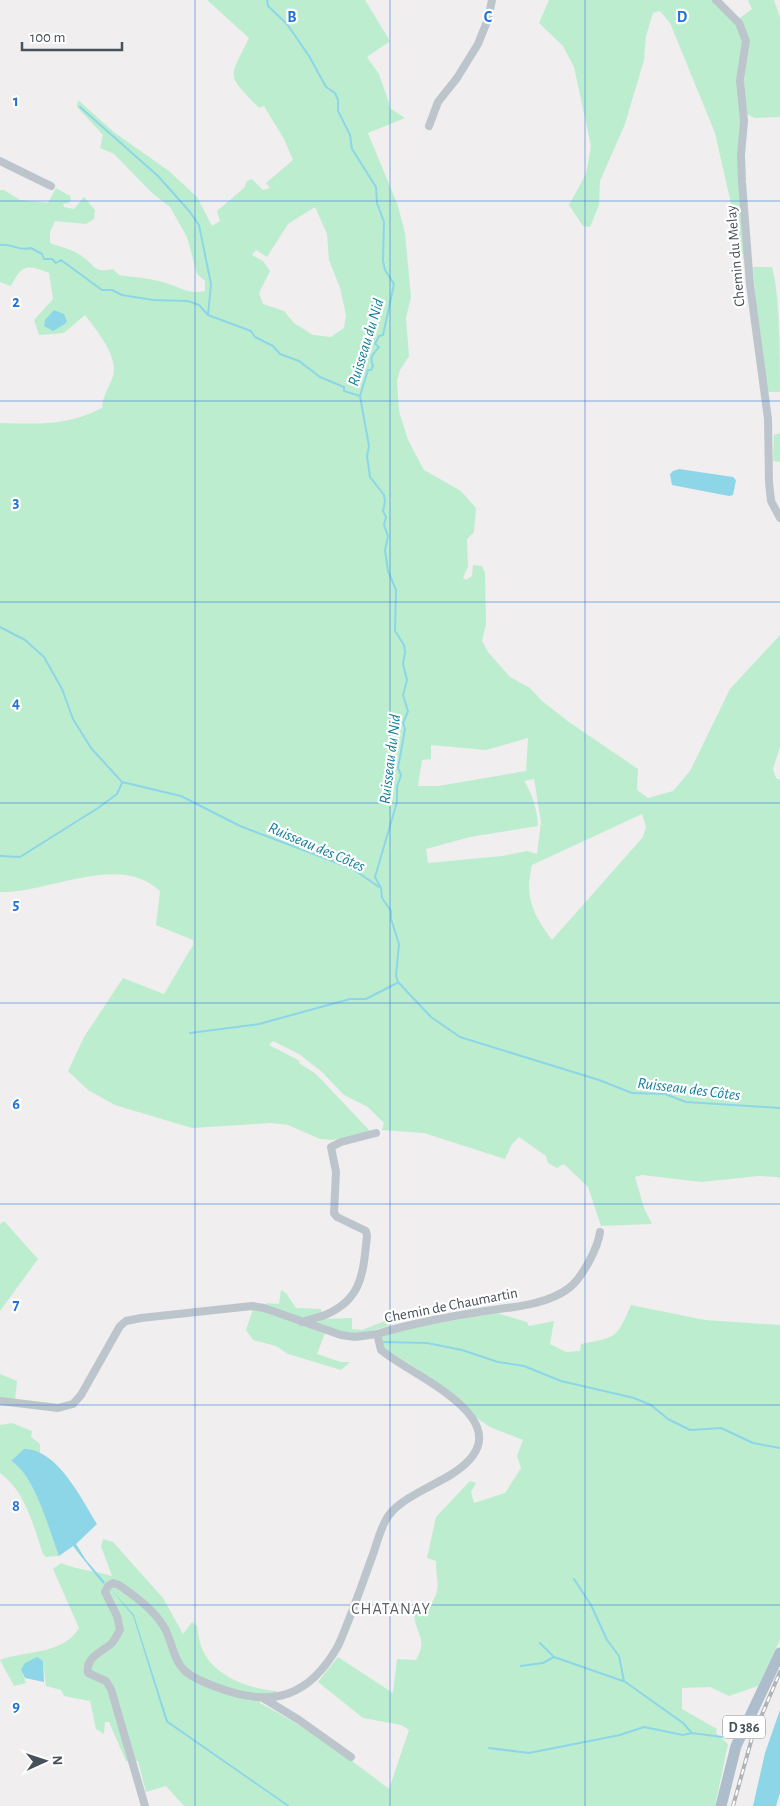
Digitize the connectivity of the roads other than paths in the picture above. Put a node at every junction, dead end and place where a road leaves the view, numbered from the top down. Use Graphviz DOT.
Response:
graph roads {
  1 [pos="492,0"];
  2 [pos="716,0"];
  3 [pos="430,126"];
  4 [pos="0,161"];
  5 [pos="51,186"];
  6 [pos="780,518"];
  7 [pos="376,1133"];
  8 [pos="600,1232"];
  9 [pos="302,1322"];
  10 [pos="377,1334"];
  11 [pos="0,1401"];
  12 [pos="780,1653"];
  13 [pos="263,1698"];
  14 [pos="351,1757"];
  15 [pos="145,1806"];
  16 [pos="721,1806"];
  1 -- 3 [label="street"];
  2 -- 6 [label="street, Chemin du Melay"];
  4 -- 5 [label="street"];
  7 -- 9 [label="street"];
  8 -- 10 [label="street, Chemin de Chaumartin"];
  9 -- 10 [label="street"];
  9 -- 11 [label="street"];
  10 -- 13 [label="street, Chemin de Chaumartin"];
  12 -- 16 [label="main road, D 386"];
  13 -- 14 [label="street"];
  13 -- 15 [label="street, Chemin de Chaumartin"];
}
